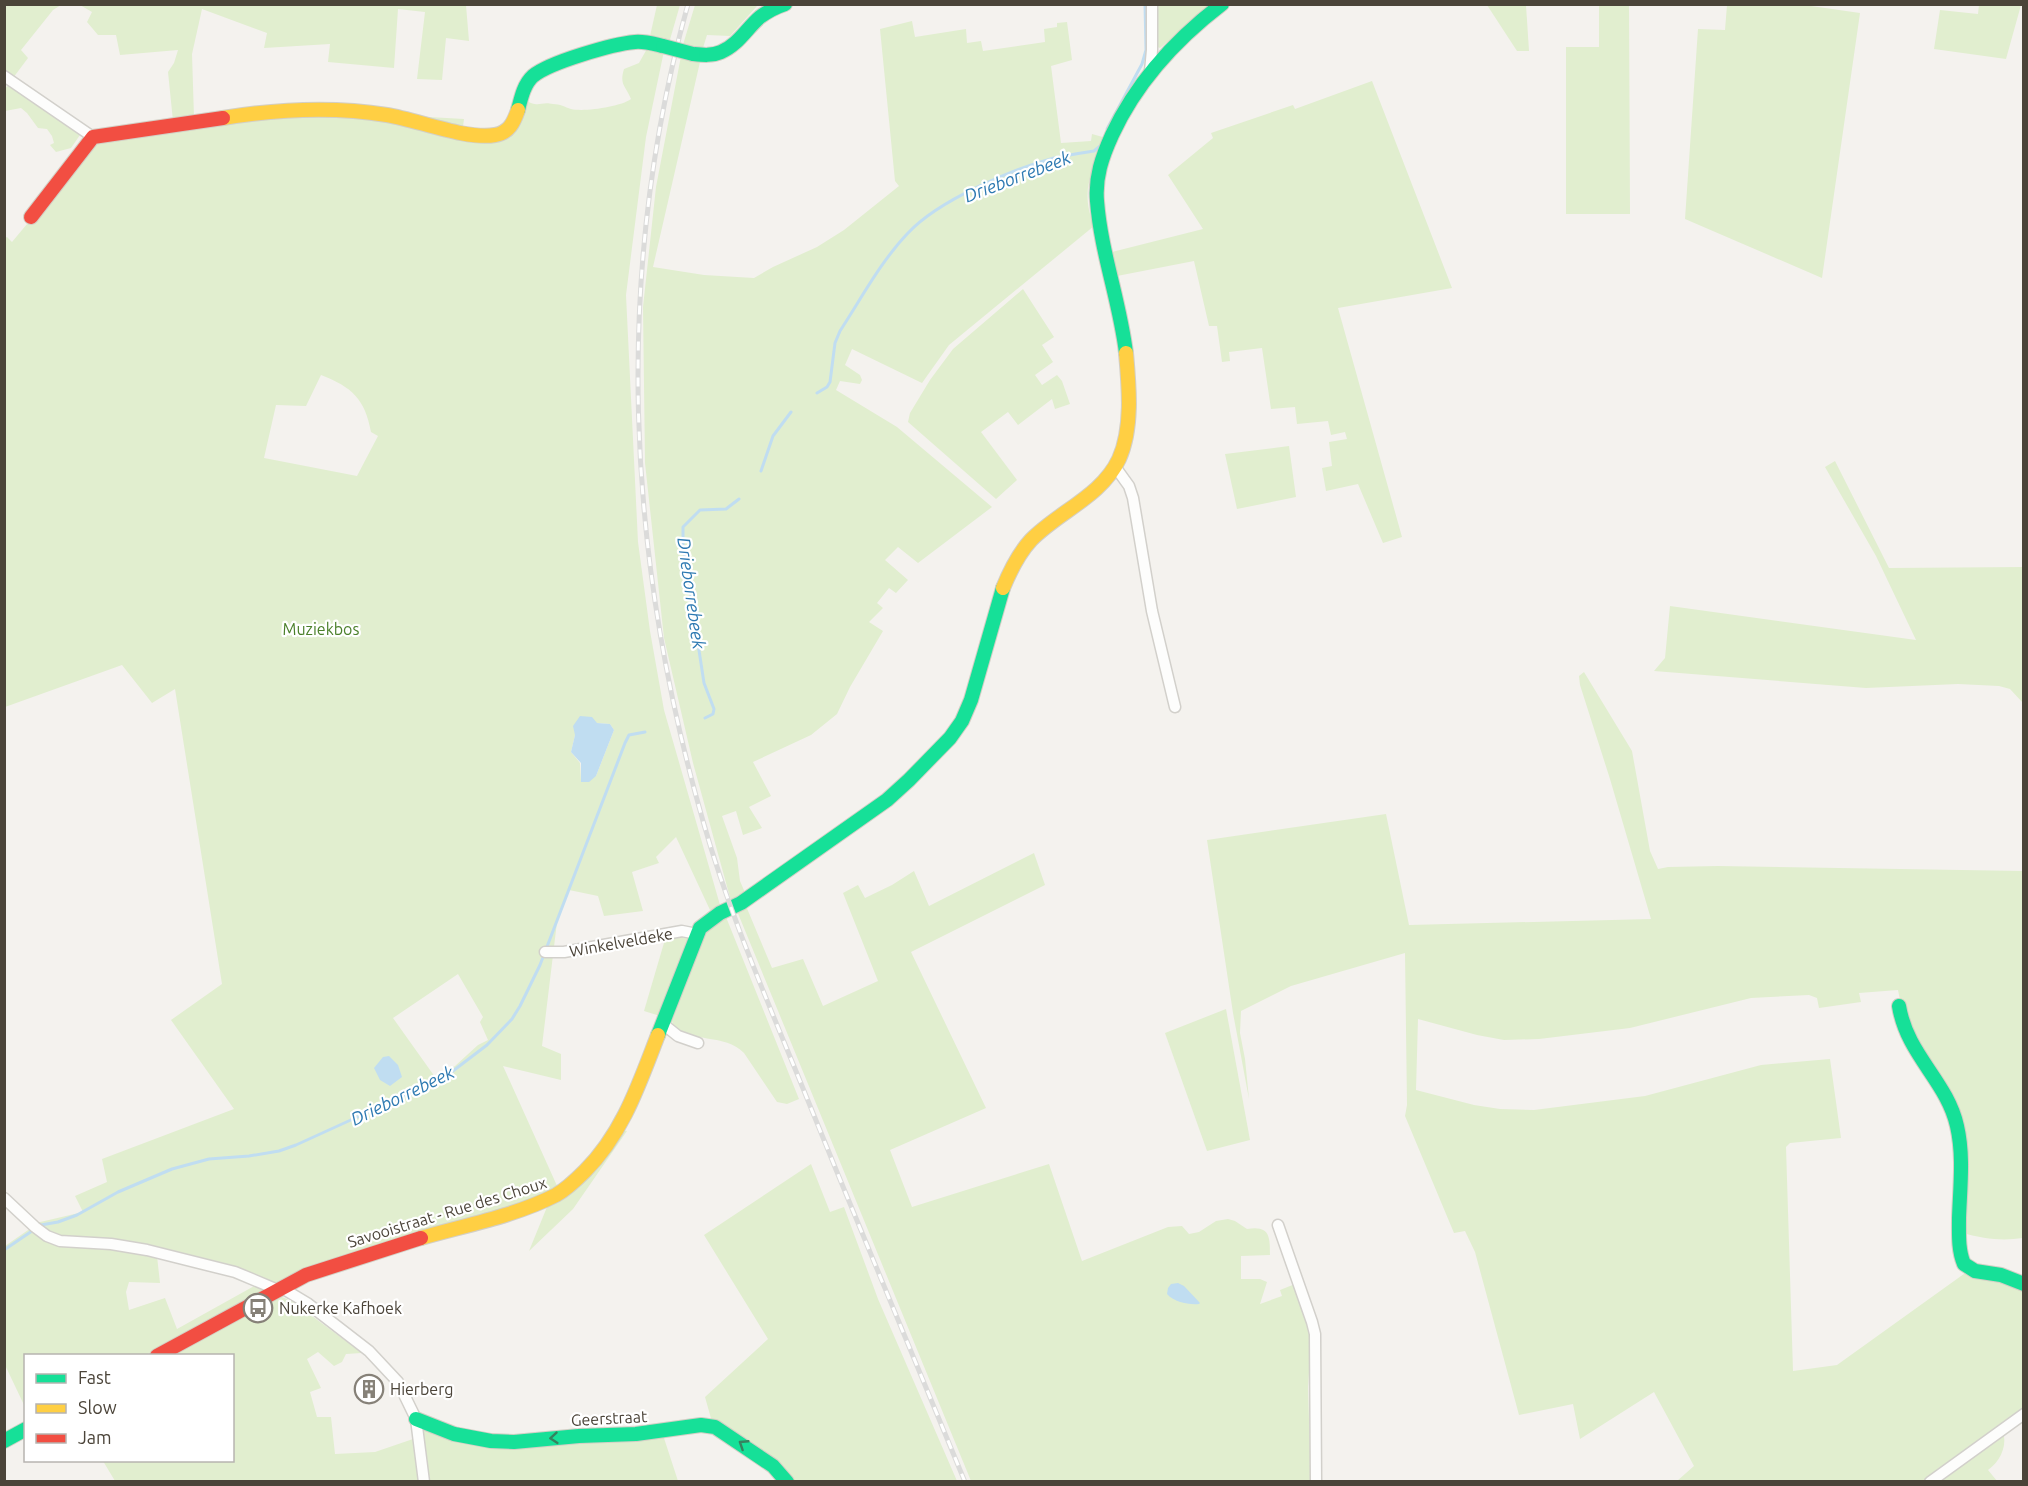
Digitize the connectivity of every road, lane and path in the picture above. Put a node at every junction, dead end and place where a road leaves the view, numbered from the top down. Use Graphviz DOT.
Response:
graph roads {
  1 [pos="785,4"];
  2 [pos="1152,4"];
  3 [pos="1222,4"];
  4 [pos="1150,71"];
  5 [pos="4,76"];
  6 [pos="93,136"];
  7 [pos="31,217"];
  8 [pos="1116,468"];
  9 [pos="1175,706"];
  10 [pos="697,934"];
  11 [pos="545,952"];
  12 [pos="1899,1006"];
  13 [pos="663,1024"];
  14 [pos="698,1043"];
  15 [pos="4,1198"];
  16 [pos="1278,1225"];
  17 [pos="2024,1284"];
  18 [pos="280,1289"];
  19 [pos="162,1354"];
  20 [pos="2024,1414"];
  21 [pos="416,1419"];
  22 [pos="24,1430"];
  23 [pos="4,1441"];
  24 [pos="424,1482"];
  25 [pos="788,1482"];
  26 [pos="1316,1482"];
  27 [pos="1930,1482"];
  1 -- 6 [label="main road, bridge"];
  2 -- 4 [label="street"];
  3 -- 4 [label="main road"];
  4 -- 8 [label="main road"];
  5 -- 6 [label="street"];
  6 -- 7 [label="main road"];
  8 -- 9 [label="street"];
  8 -- 10 [label="main road, Savooistraat - Rue des Choux"];
  10 -- 11 [label="street, Winkelveldeke"];
  10 -- 13 [label="main road, Savooistraat - Rue des Choux"];
  12 -- 17 [label="main road"];
  13 -- 14 [label="street"];
  13 -- 18 [label="main road, Savooistraat - Rue des Choux"];
  15 -- 18 [label="street"];
  16 -- 26 [label="street"];
  18 -- 19 [label="main road, Savooistraat - Rue des Choux"];
  18 -- 21 [label="street"];
  20 -- 27 [label="street"];
  21 -- 24 [label="street"];
  25 -- 21 [label="main road, Geerstraat, one-way"];
  22 -- 23 [label="main road"];
}
